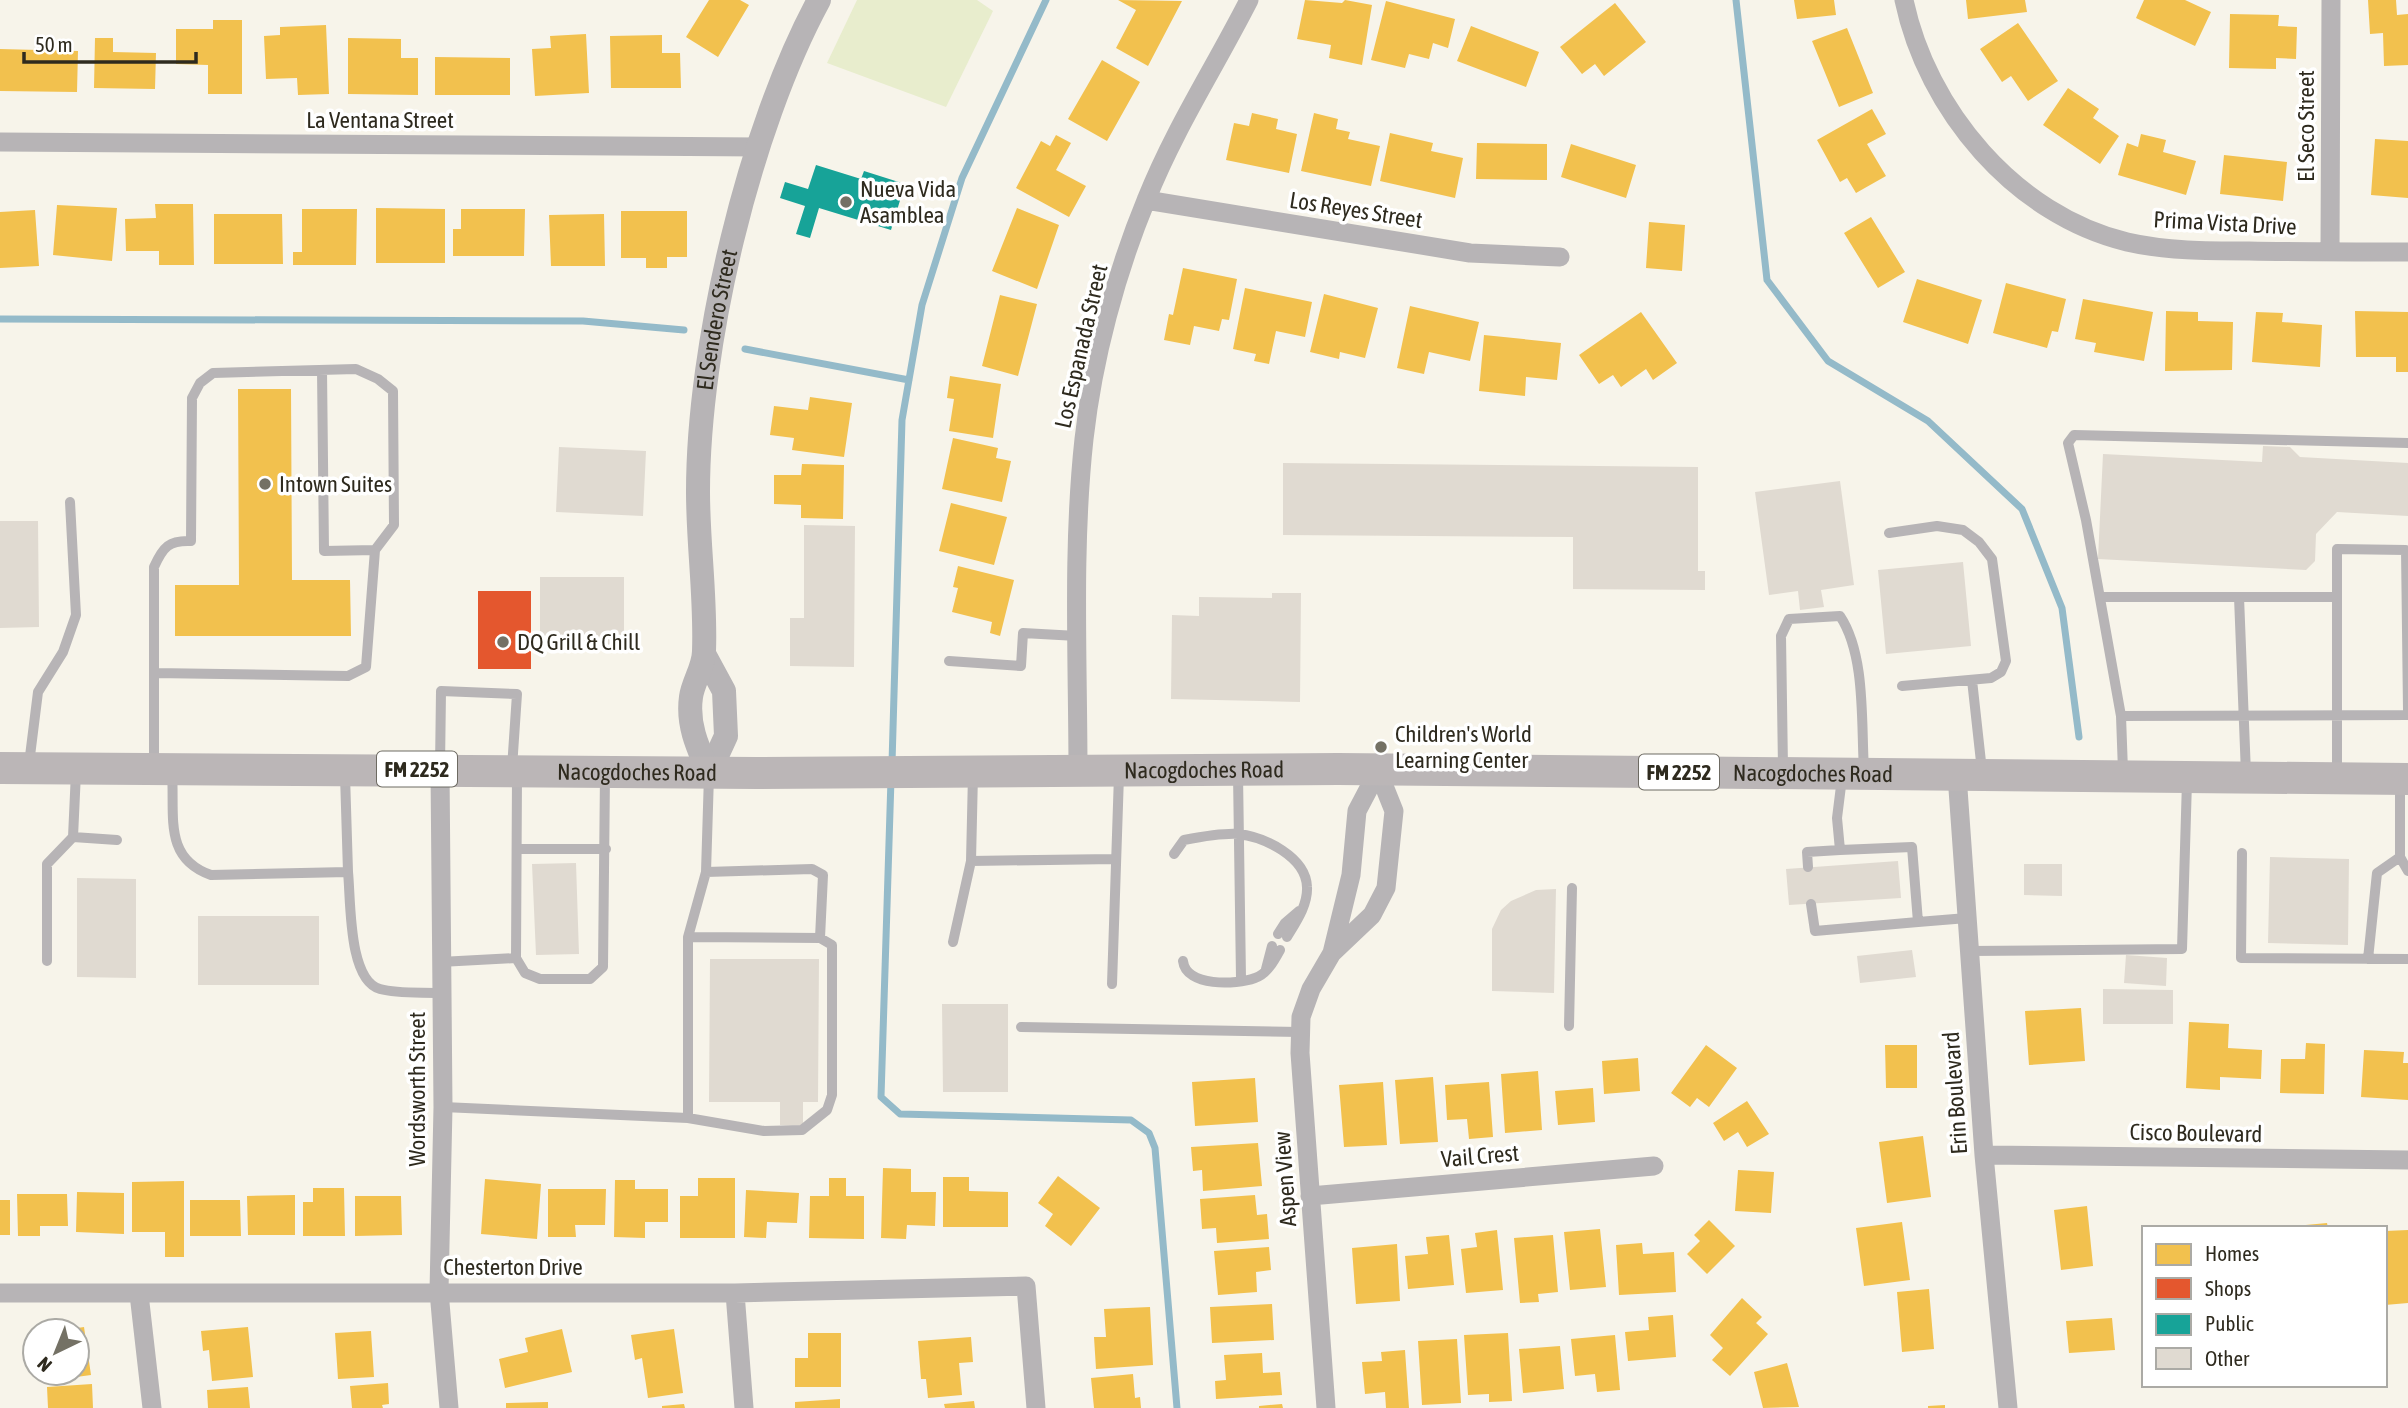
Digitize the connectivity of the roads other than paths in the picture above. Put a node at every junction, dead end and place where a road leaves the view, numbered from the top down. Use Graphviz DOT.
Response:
graph roads {
  1 [pos="819,0"];
  2 [pos="1249,0"];
  3 [pos="1904,0"];
  4 [pos="2331,0"];
  5 [pos="0,142"];
  6 [pos="760,147"];
  7 [pos="1146,200"];
  8 [pos="2330,252"];
  9 [pos="2408,252"];
  10 [pos="1560,257"];
  11 [pos="322,370"];
  12 [pos="2408,443"];
  13 [pos="70,502"];
  14 [pos="1889,534"];
  15 [pos="374,550"];
  16 [pos="2101,597"];
  17 [pos="2239,597"];
  18 [pos="2337,597"];
  19 [pos="1077,636"];
  20 [pos="704,654"];
  21 [pos="949,661"];
  22 [pos="154,673"];
  23 [pos="1972,680"];
  24 [pos="1902,686"];
  25 [pos="2408,710"];
  26 [pos="2121,716"];
  27 [pos="2242,716"];
  28 [pos="2337,716"];
  29 [pos="2408,716"];
  30 [pos="15,768"];
  31 [pos="76,768"];
  32 [pos="162,768"];
  33 [pos="345,769"];
  34 [pos="440,769"];
  35 [pos="1238,770"];
  36 [pos="1378,771"];
  37 [pos="514,772"];
  38 [pos="961,772"];
  39 [pos="1119,772"];
  40 [pos="605,773"];
  41 [pos="709,773"];
  42 [pos="1078,773"];
  43 [pos="1783,773"];
  44 [pos="1854,774"];
  45 [pos="1970,775"];
  46 [pos="2123,776"];
  47 [pos="2187,777"];
  48 [pos="2246,777"];
  49 [pos="2337,778"];
  50 [pos="2404,779"];
  51 [pos="1239,834"];
  52 [pos="73,837"];
  53 [pos="117,840"];
  54 [pos="517,849"];
  55 [pos="606,849"];
  56 [pos="1840,850"];
  57 [pos="2242,853"];
  58 [pos="1174,854"];
  59 [pos="2400,857"];
  60 [pos="1115,859"];
  61 [pos="971,861"];
  62 [pos="1808,867"];
  63 [pos="2408,871"];
  64 [pos="348,872"];
  65 [pos="706,872"];
  66 [pos="1572,888"];
  67 [pos="1811,904"];
  68 [pos="1967,919"];
  69 [pos="1918,922"];
  70 [pos="1283,936"];
  71 [pos="688,937"];
  72 [pos="820,938"];
  73 [pos="953,942"];
  74 [pos="1276,948"];
  75 [pos="1970,951"];
  76 [pos="1332,953"];
  77 [pos="516,958"];
  78 [pos="2368,960"];
  79 [pos="2408,960"];
  80 [pos="47,961"];
  81 [pos="1183,961"];
  82 [pos="440,962"];
  83 [pos="1241,979"];
  84 [pos="1112,984"];
  85 [pos="440,993"];
  86 [pos="1569,1026"];
  87 [pos="1021,1027"];
  88 [pos="1300,1032"];
  89 [pos="443,1107"];
  90 [pos="688,1118"];
  91 [pos="1984,1155"];
  92 [pos="2408,1160"];
  93 [pos="1654,1166"];
  94 [pos="1310,1196"];
  95 [pos="439,1291"];
  96 [pos="0,1293"];
  97 [pos="735,1293"];
  98 [pos="139,1294"];
  99 [pos="152,1408"];
  100 [pos="449,1408"];
  101 [pos="744,1408"];
  102 [pos="1036,1408"];
  103 [pos="1326,1408"];
  104 [pos="2008,1408"];
  1 -- 6 [label="street, El Sendero Street"];
  2 -- 7 [label="street, Los Espanada Street"];
  3 -- 8 [label="street, Prima Vista Drive"];
  4 -- 8 [label="street, El Seco Street"];
  5 -- 6 [label="street, La Ventana Street"];
  6 -- 20 [label="street, El Sendero Street"];
  7 -- 10 [label="street, Los Reyes Street"];
  7 -- 19 [label="street, Los Espanada Street"];
  8 -- 9 [label="street, Prima Vista Drive"];
  11 -- 15 [label="lane"];
  11 -- 15 [label="lane"];
  11 -- 22 [label="lane"];
  12 -- 16 [label="lane"];
  13 -- 30 [label="lane"];
  14 -- 23 [label="lane"];
  15 -- 22 [label="lane"];
  16 -- 17 [label="lane"];
  16 -- 26 [label="lane"];
  17 -- 18 [label="lane"];
  17 -- 27 [label="lane"];
  18 -- 25 [label="lane"];
  18 -- 28 [label="lane"];
  19 -- 21 [label="lane"];
  19 -- 42 [label="street, Los Espanada Street"];
  20 -- 41 [label="street, El Sendero Street"];
  20 -- 41 [label="street, El Sendero Street"];
  22 -- 32 [label="lane"];
  23 -- 24 [label="lane"];
  23 -- 45 [label="lane"];
  26 -- 27 [label="lane"];
  26 -- 46 [label="lane"];
  27 -- 28 [label="lane"];
  27 -- 48 [label="lane"];
  28 -- 29 [label="lane"];
  28 -- 49 [label="lane"];
  30 -- 31 [label="main road, Nacogdoches Road / FM 2252"];
  31 -- 32 [label="main road, Nacogdoches Road / FM 2252"];
  31 -- 52 [label="lane"];
  32 -- 33 [label="main road, Nacogdoches Road / FM 2252"];
  32 -- 64 [label="lane"];
  33 -- 34 [label="main road, Nacogdoches Road / FM 2252"];
  33 -- 64 [label="lane"];
  34 -- 37 [label="main road, Nacogdoches Road / FM 2252"];
  34 -- 37 [label="lane"];
  34 -- 82 [label="street, Wordsworth Street"];
  35 -- 36 [label="main road, Nacogdoches Road / FM 2252"];
  35 -- 39 [label="main road, Nacogdoches Road / FM 2252"];
  35 -- 51 [label="lane"];
  36 -- 43 [label="main road, Nacogdoches Road / FM 2252"];
  36 -- 76 [label="street, Aspen View"];
  36 -- 76 [label="street, Aspen View"];
  37 -- 40 [label="main road, Nacogdoches Road / FM 2252"];
  37 -- 54 [label="lane"];
  38 -- 41 [label="main road, Nacogdoches Road / FM 2252"];
  38 -- 42 [label="main road, Nacogdoches Road / FM 2252"];
  38 -- 61 [label="lane"];
  39 -- 42 [label="main road, Nacogdoches Road / FM 2252"];
  39 -- 60 [label="lane"];
  40 -- 41 [label="main road, Nacogdoches Road / FM 2252"];
  40 -- 55 [label="lane"];
  41 -- 65 [label="lane"];
  43 -- 44 [label="main road, Nacogdoches Road / FM 2252"];
  43 -- 44 [label="lane"];
  44 -- 45 [label="main road, Nacogdoches Road / FM 2252"];
  44 -- 56 [label="lane"];
  45 -- 46 [label="main road, Nacogdoches Road / FM 2252"];
  45 -- 68 [label="street, Erin Boulevard"];
  46 -- 47 [label="main road, Nacogdoches Road / FM 2252"];
  47 -- 48 [label="main road, Nacogdoches Road / FM 2252"];
  47 -- 75 [label="lane"];
  48 -- 49 [label="main road, Nacogdoches Road / FM 2252"];
  49 -- 50 [label="main road, Nacogdoches Road / FM 2252"];
  50 -- 59 [label="lane"];
  51 -- 58 [label="lane"];
  51 -- 70 [label="lane"];
  51 -- 83 [label="lane"];
  52 -- 53 [label="lane"];
  52 -- 80 [label="lane"];
  54 -- 55 [label="lane"];
  54 -- 77 [label="lane"];
  55 -- 77 [label="lane"];
  56 -- 62 [label="lane"];
  56 -- 69 [label="lane"];
  57 -- 78 [label="lane"];
  59 -- 63 [label="lane"];
  59 -- 78 [label="lane"];
  60 -- 61 [label="lane"];
  60 -- 84 [label="lane"];
  61 -- 73 [label="lane"];
  64 -- 85 [label="lane"];
  65 -- 71 [label="lane"];
  65 -- 72 [label="lane"];
  66 -- 86 [label="lane"];
  67 -- 69 [label="lane"];
  68 -- 69 [label="lane"];
  68 -- 75 [label="street, Erin Boulevard"];
  71 -- 72 [label="lane"];
  71 -- 90 [label="lane"];
  72 -- 90 [label="lane"];
  74 -- 83 [label="lane"];
  75 -- 91 [label="street, Erin Boulevard"];
  76 -- 88 [label="street, Aspen View"];
  77 -- 82 [label="lane"];
  78 -- 79 [label="lane"];
  81 -- 83 [label="lane"];
  82 -- 85 [label="street, Wordsworth Street"];
  85 -- 89 [label="street, Wordsworth Street"];
  87 -- 88 [label="lane"];
  88 -- 94 [label="street, Aspen View"];
  89 -- 90 [label="lane"];
  89 -- 95 [label="street, Wordsworth Street"];
  91 -- 92 [label="street, Cisco Boulevard"];
  91 -- 104 [label="street, Erin Boulevard"];
  93 -- 94 [label="street, Vail Crest"];
  94 -- 103 [label="street, Aspen View"];
  95 -- 97 [label="street, Chesterton Drive"];
  95 -- 98 [label="street, Chesterton Drive"];
  95 -- 100 [label="street, Wordsworth Street"];
  96 -- 98 [label="street, Chesterton Drive"];
  97 -- 101 [label="street"];
  97 -- 102 [label="street, Chesterton Drive"];
  98 -- 99 [label="street"];
}
